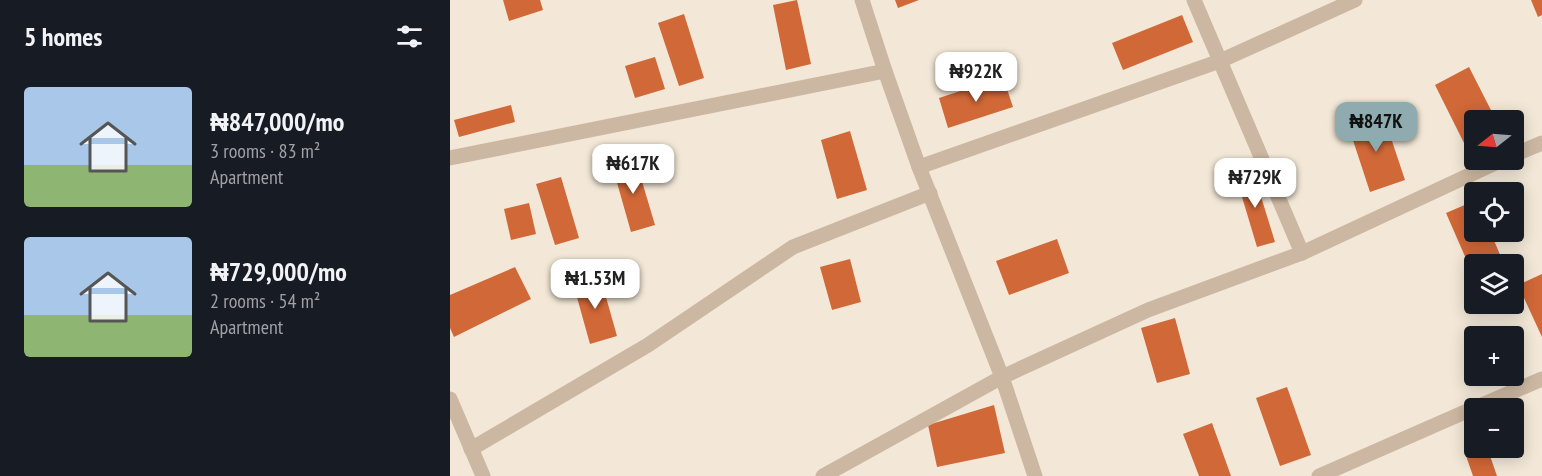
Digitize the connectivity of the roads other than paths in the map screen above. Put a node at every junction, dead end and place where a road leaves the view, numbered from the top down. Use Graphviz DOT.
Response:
graph roads {
  1 [pos="862,0"];
  2 [pos="1194,0"];
  3 [pos="1355,0"];
  4 [pos="1220,61"];
  5 [pos="885,71"];
  6 [pos="1542,142"];
  7 [pos="1524,150"];
  8 [pos="450,158"];
  9 [pos="919,167"];
  10 [pos="1480,170"];
  11 [pos="930,193"];
  12 [pos="1302,253"];
  13 [pos="1002,377"];
  14 [pos="1542,379"];
  15 [pos="1498,398"];
  16 [pos="450,399"];
  17 [pos="1464,413"];
  18 [pos="471,449"];
  19 [pos="483,476"];
  20 [pos="823,476"];
  21 [pos="1035,476"];
  22 [pos="1319,476"];
  1 -- 5 [label="street"];
  2 -- 4 [label="street"];
  3 -- 4 [label="street"];
  4 -- 9 [label="street"];
  4 -- 12 [label="street"];
  5 -- 8 [label="street"];
  5 -- 9 [label="street"];
  6 -- 7 [label="street"];
  9 -- 11 [label="street"];
  10 -- 12 [label="street"];
  11 -- 13 [label="street"];
  11 -- 18 [label="street"];
  12 -- 13 [label="street"];
  13 -- 20 [label="street"];
  13 -- 21 [label="street"];
  14 -- 15 [label="street"];
  16 -- 18 [label="street"];
  17 -- 22 [label="street"];
  18 -- 19 [label="street"];
}
